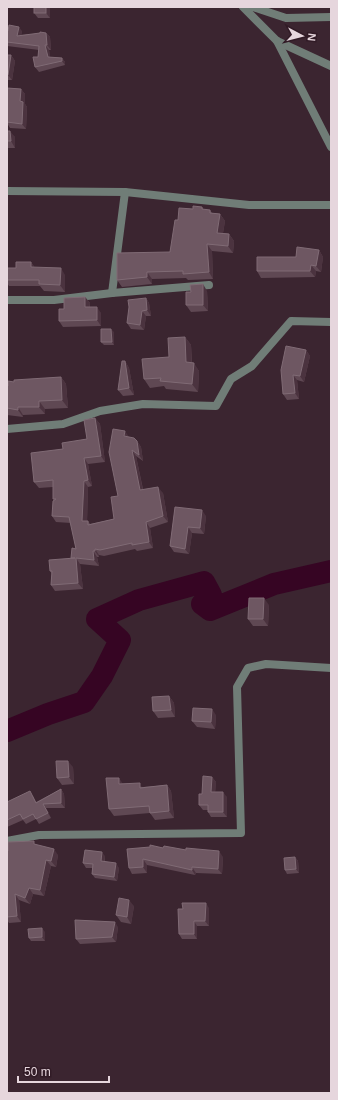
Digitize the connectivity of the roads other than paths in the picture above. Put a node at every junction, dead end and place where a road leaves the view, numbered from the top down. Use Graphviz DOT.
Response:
graph roads {
  1 [pos="243,7"];
  2 [pos="253,7"];
  3 [pos="331,17"];
  4 [pos="277,41"];
  5 [pos="331,66"];
  6 [pos="331,147"];
  7 [pos="7,191"];
  8 [pos="126,192"];
  9 [pos="331,205"];
  10 [pos="209,285"];
  11 [pos="112,293"];
  12 [pos="7,300"];
  13 [pos="331,322"];
  14 [pos="7,429"];
  15 [pos="331,668"];
  16 [pos="7,840"];
  1 -- 4 [label="street"];
  2 -- 3 [label="street"];
  4 -- 5 [label="street"];
  4 -- 6 [label="street"];
  7 -- 8 [label="street"];
  8 -- 9 [label="street"];
  8 -- 11 [label="street"];
  10 -- 11 [label="street"];
  11 -- 12 [label="street"];
  13 -- 14 [label="street"];
  15 -- 16 [label="street"];
}
